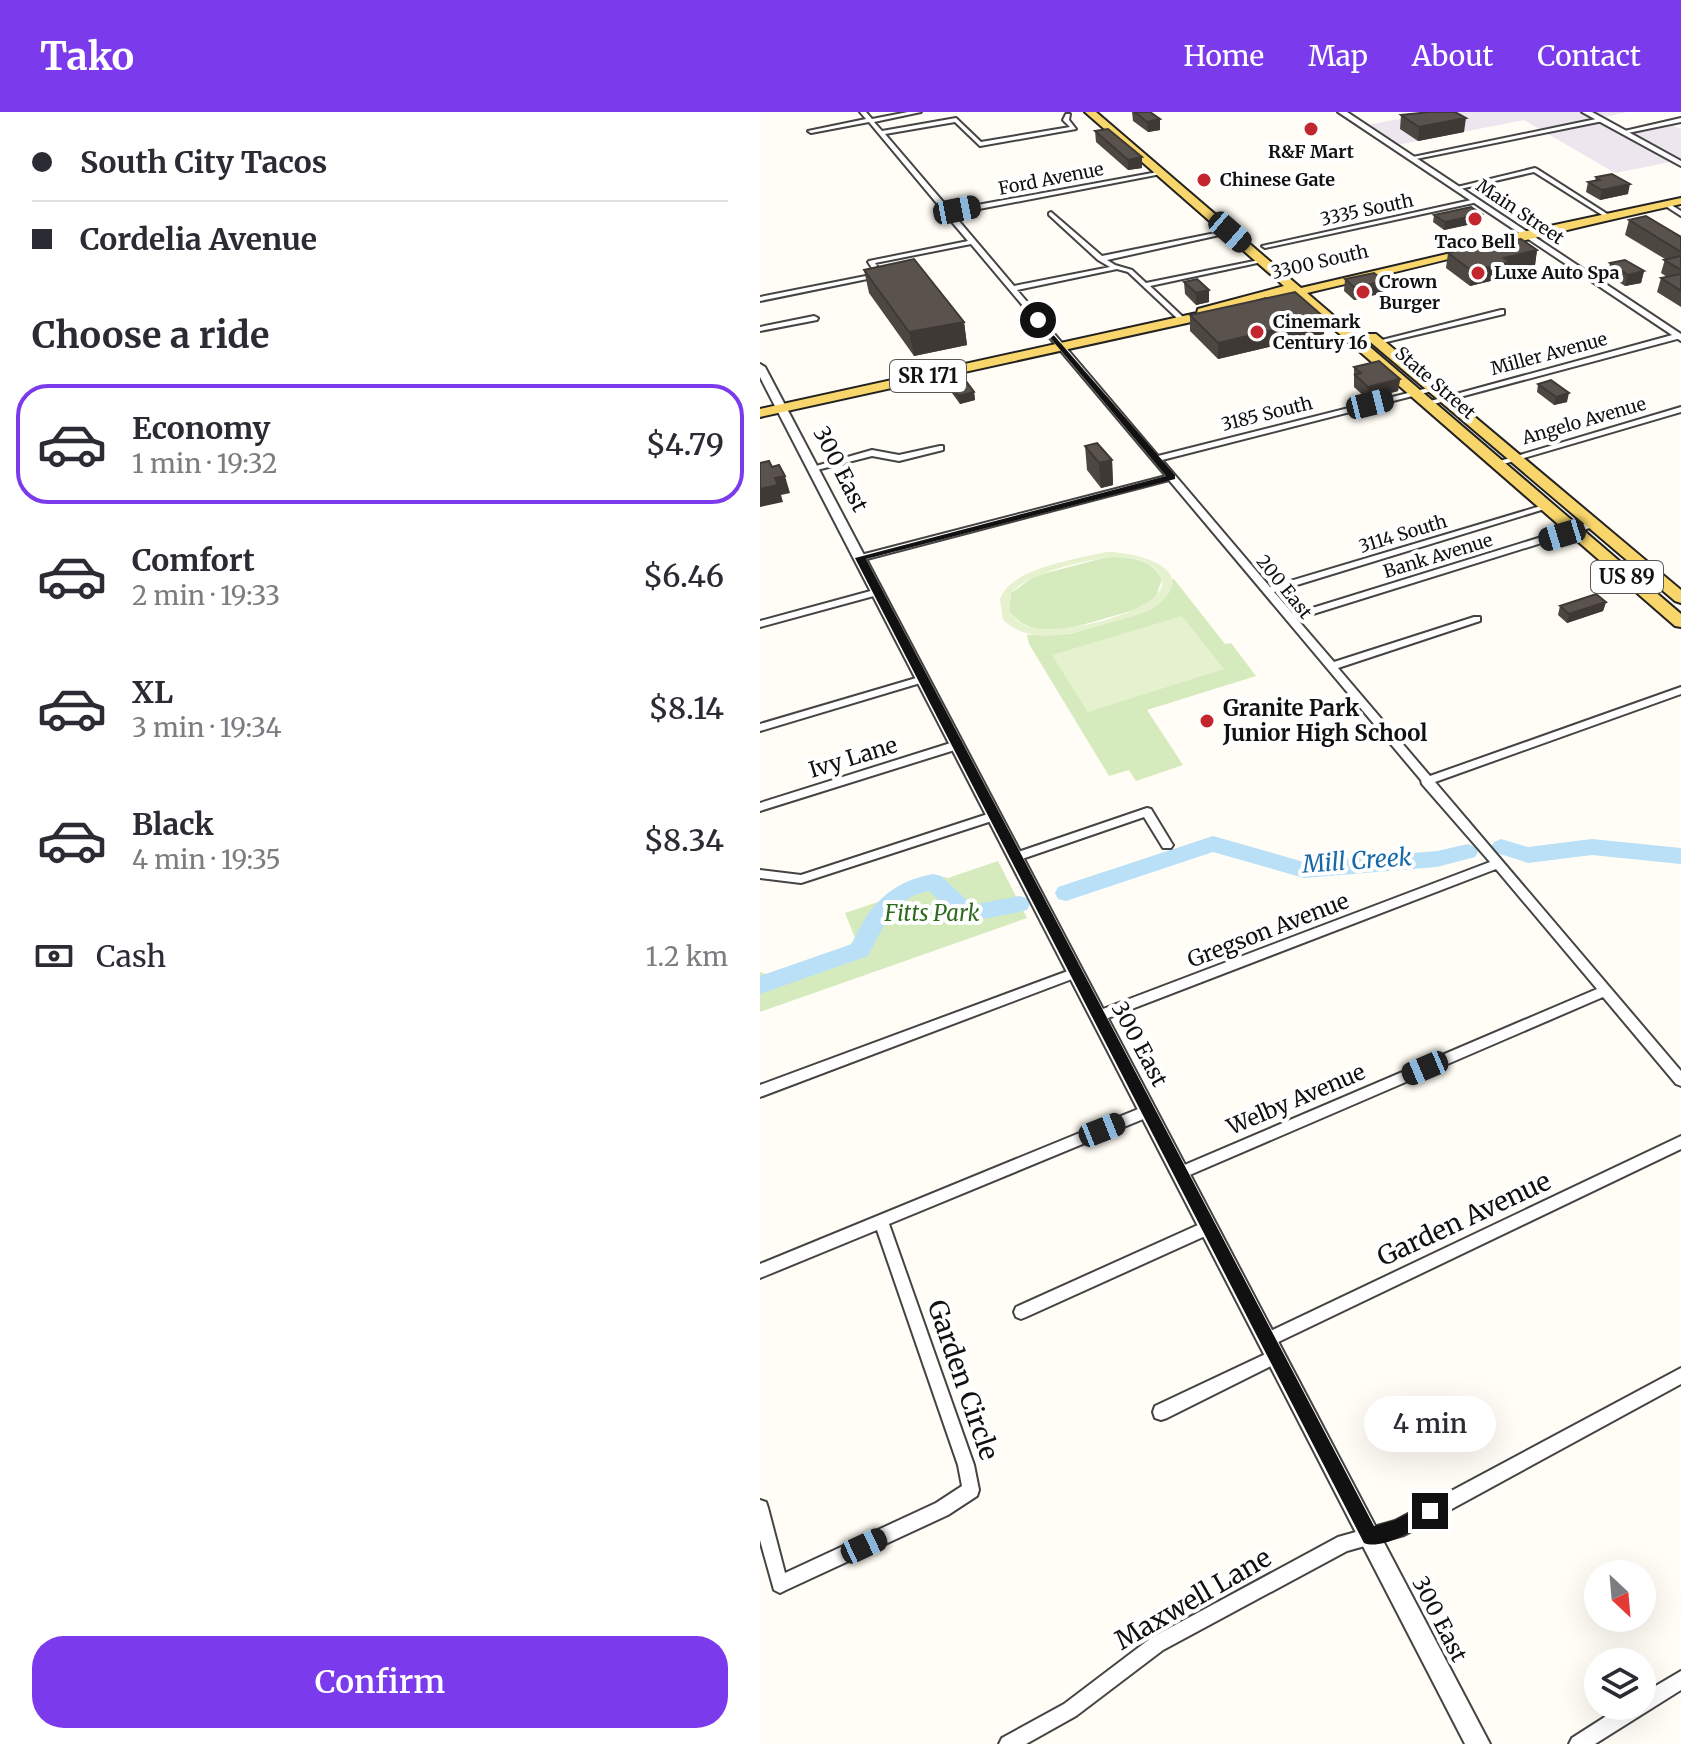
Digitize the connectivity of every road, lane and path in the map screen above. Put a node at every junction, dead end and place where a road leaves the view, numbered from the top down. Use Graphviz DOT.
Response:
graph roads {
  1 [pos="863,112"];
  2 [pos="918,112"];
  3 [pos="1090,112"];
  4 [pos="1106,112"];
  5 [pos="1342,112"];
  6 [pos="1586,112"];
  7 [pos="1068,115"];
  8 [pos="870,120"];
  9 [pos="1601,120"];
  10 [pos="1681,120"];
  11 [pos="811,131"];
  12 [pos="1623,132"];
  13 [pos="879,133"];
  14 [pos="1411,158"];
  15 [pos="1681,164"];
  16 [pos="1161,172"];
  17 [pos="1456,188"];
  18 [pos="1476,201"];
  19 [pos="1681,201"];
  20 [pos="1666,204"];
  21 [pos="946,213"];
  22 [pos="1051,214"];
  23 [pos="1681,214"];
  24 [pos="1609,217"];
  25 [pos="1230,232"];
  26 [pos="1528,236"];
  27 [pos="972,242"];
  28 [pos="1265,246"];
  29 [pos="1100,259"];
  30 [pos="1262,260"];
  31 [pos="1119,267"];
  32 [pos="1303,284"];
  33 [pos="1145,285"];
  34 [pos="1011,289"];
  35 [pos="760,299"];
  36 [pos="1501,312"];
  37 [pos="814,318"];
  38 [pos="1179,318"];
  39 [pos="760,329"];
  40 [pos="1124,333"];
  41 [pos="1680,337"];
  42 [pos="1378,342"];
  43 [pos="1061,346"];
  44 [pos="760,367"];
  45 [pos="1433,388"];
  46 [pos="1421,398"];
  47 [pos="1445,398"];
  48 [pos="782,408"];
  49 [pos="1681,409"];
  50 [pos="760,413"];
  51 [pos="940,448"];
  52 [pos="1516,458"];
  53 [pos="1156,459"];
  54 [pos="1497,463"];
  55 [pos="813,468"];
  56 [pos="1172,477"];
  57 [pos="1547,507"];
  58 [pos="1593,524"];
  59 [pos="1574,531"];
  60 [pos="860,558"];
  61 [pos="1638,586"];
  62 [pos="1268,591"];
  63 [pos="878,592"];
  64 [pos="1681,598"];
  65 [pos="1681,610"];
  66 [pos="1291,618"];
  67 [pos="1477,619"];
  68 [pos="1681,622"];
  69 [pos="760,624"];
  70 [pos="1330,667"];
  71 [pos="923,679"];
  72 [pos="1681,690"];
  73 [pos="760,728"];
  74 [pos="957,745"];
  75 [pos="1426,781"];
  76 [pos="760,807"];
  77 [pos="994,816"];
  78 [pos="1167,845"];
  79 [pos="1016,857"];
  80 [pos="1496,864"];
  81 [pos="760,874"];
  82 [pos="1076,973"];
  83 [pos="1605,991"];
  84 [pos="1099,1016"];
  85 [pos="1681,1080"];
  86 [pos="760,1091"];
  87 [pos="1148,1111"];
  88 [pos="1681,1142"];
  89 [pos="1180,1173"];
  90 [pos="881,1221"];
  91 [pos="1209,1227"];
  92 [pos="760,1271"];
  93 [pos="1021,1312"];
  94 [pos="1272,1348"];
  95 [pos="1681,1376"];
  96 [pos="1161,1412"];
  97 [pos="760,1508"];
  98 [pos="1370,1536"];
  99 [pos="1681,1680"];
  100 [pos="1656,1695"];
  101 [pos="1616,1720"];
  102 [pos="1008,1744"];
  103 [pos="1478,1744"];
  104 [pos="1578,1744"];
  1 -- 8 [label="street, 200 East"];
  2 -- 8 [label="street"];
  3 -- 16 [label="main road, State Street / US 89"];
  4 -- 28 [label="main road, State Street / US 89"];
  5 -- 14 [label="street, Main Street"];
  6 -- 9 [label="street"];
  7 -- 13 [label="street"];
  8 -- 11 [label="street"];
  8 -- 13 [label="street, 200 East"];
  9 -- 12 [label="street"];
  9 -- 14 [label="street"];
  10 -- 12 [label="street"];
  12 -- 15 [label="street"];
  13 -- 21 [label="street, 200 East"];
  14 -- 17 [label="street, Main Street"];
  16 -- 21 [label="street, Ford Avenue"];
  16 -- 25 [label="main road, State Street / US 89"];
  17 -- 18 [label="street, Main Street"];
  17 -- 24 [label="street"];
  18 -- 26 [label="street, Main Street"];
  18 -- 28 [label="street, 3335 South"];
  19 -- 20 [label="main road, 3300 South / SR 171"];
  20 -- 23 [label="street"];
  20 -- 24 [label="main road, 3300 South / SR 171"];
  21 -- 27 [label="street, 200 East"];
  22 -- 29 [label="street"];
  24 -- 26 [label="main road, 3300 South / SR 171"];
  25 -- 29 [label="street"];
  25 -- 30 [label="main road, State Street / US 89"];
  26 -- 32 [label="main road, 3300 South / SR 171"];
  26 -- 41 [label="street, Main Street"];
  27 -- 34 [label="street, 200 East"];
  27 -- 35 [label="street"];
  28 -- 32 [label="main road, State Street / US 89"];
  29 -- 31 [label="street"];
  30 -- 32 [label="main road, State Street / US 89"];
  30 -- 33 [label="street"];
  31 -- 33 [label="street"];
  31 -- 34 [label="street"];
  32 -- 38 [label="main road, 3300 South / SR 171"];
  32 -- 40 [label="main road, 3300 South / SR 171"];
  32 -- 42 [label="main road, State Street / US 89"];
  32 -- 46 [label="main road, State Street / US 89"];
  33 -- 38 [label="street"];
  34 -- 43 [label="street, 200 East"];
  36 -- 42 [label="street"];
  37 -- 39 [label="street"];
  38 -- 40 [label="main road, 3300 South / SR 171"];
  40 -- 43 [label="main road, 3300 South / SR 171"];
  41 -- 47 [label="street, Miller Avenue"];
  42 -- 45 [label="main road, State Street / US 89"];
  43 -- 48 [label="main road, 3300 South / SR 171"];
  43 -- 53 [label="street, 200 East"];
  44 -- 48 [label="street, 300 East"];
  45 -- 46 [label="street, 3185 South"];
  45 -- 47 [label="main road, State Street / US 89"];
  46 -- 47 [label="street, Miller Avenue"];
  46 -- 53 [label="street, 3185 South"];
  46 -- 54 [label="main road, State Street / US 89"];
  47 -- 52 [label="main road, State Street / US 89"];
  48 -- 50 [label="main road, 3300 South / SR 171"];
  48 -- 55 [label="street, 300 East"];
  49 -- 52 [label="street, Angelo Avenue"];
  51 -- 55 [label="street"];
  52 -- 54 [label="street, Angelo Avenue"];
  52 -- 58 [label="main road, State Street / US 89"];
  53 -- 56 [label="street, 200 East"];
  54 -- 57 [label="main road, State Street / US 89"];
  55 -- 60 [label="street, 300 East"];
  56 -- 60 [label="street"];
  56 -- 62 [label="street, 200 East"];
  57 -- 59 [label="main road, State Street / US 89"];
  57 -- 62 [label="street, 3114 South"];
  58 -- 59 [label="street, Bank Avenue"];
  58 -- 64 [label="main road, State Street / US 89"];
  59 -- 61 [label="main road, State Street / US 89"];
  59 -- 66 [label="street, Bank Avenue"];
  60 -- 63 [label="street, 300 East"];
  61 -- 65 [label="main road"];
  61 -- 68 [label="main road, State Street / US 89"];
  62 -- 66 [label="street, 200 East"];
  63 -- 69 [label="street"];
  63 -- 71 [label="street, 300 East"];
  66 -- 70 [label="street, 200 East"];
  67 -- 70 [label="street"];
  70 -- 75 [label="street, 200 East"];
  71 -- 73 [label="street"];
  71 -- 74 [label="street, 300 East"];
  72 -- 75 [label="street"];
  74 -- 76 [label="street, Ivy Lane"];
  74 -- 77 [label="street, 300 East"];
  75 -- 80 [label="street, 200 East"];
  77 -- 79 [label="street, 300 East"];
  77 -- 81 [label="street"];
  78 -- 79 [label="street"];
  79 -- 82 [label="street, 300 East"];
  80 -- 83 [label="street, 200 East"];
  80 -- 84 [label="street, Gregson Avenue"];
  82 -- 84 [label="street, 300 East"];
  82 -- 86 [label="street"];
  83 -- 85 [label="street, 200 East"];
  83 -- 89 [label="street, Welby Avenue"];
  84 -- 87 [label="street, 300 East"];
  87 -- 89 [label="street, 300 East"];
  87 -- 90 [label="street"];
  88 -- 94 [label="street, Garden Avenue"];
  89 -- 91 [label="street, 300 East"];
  90 -- 92 [label="street"];
  90 -- 97 [label="street, Garden Circle"];
  91 -- 93 [label="street"];
  91 -- 94 [label="street, 300 East"];
  94 -- 96 [label="street, Garden Avenue"];
  94 -- 98 [label="street, 300 East"];
  95 -- 98 [label="street, Maxwell Lane"];
  98 -- 102 [label="street, Maxwell Lane"];
  98 -- 103 [label="street, 300 East"];
  99 -- 100 [label="street"];
  101 -- 104 [label="street"];
}
